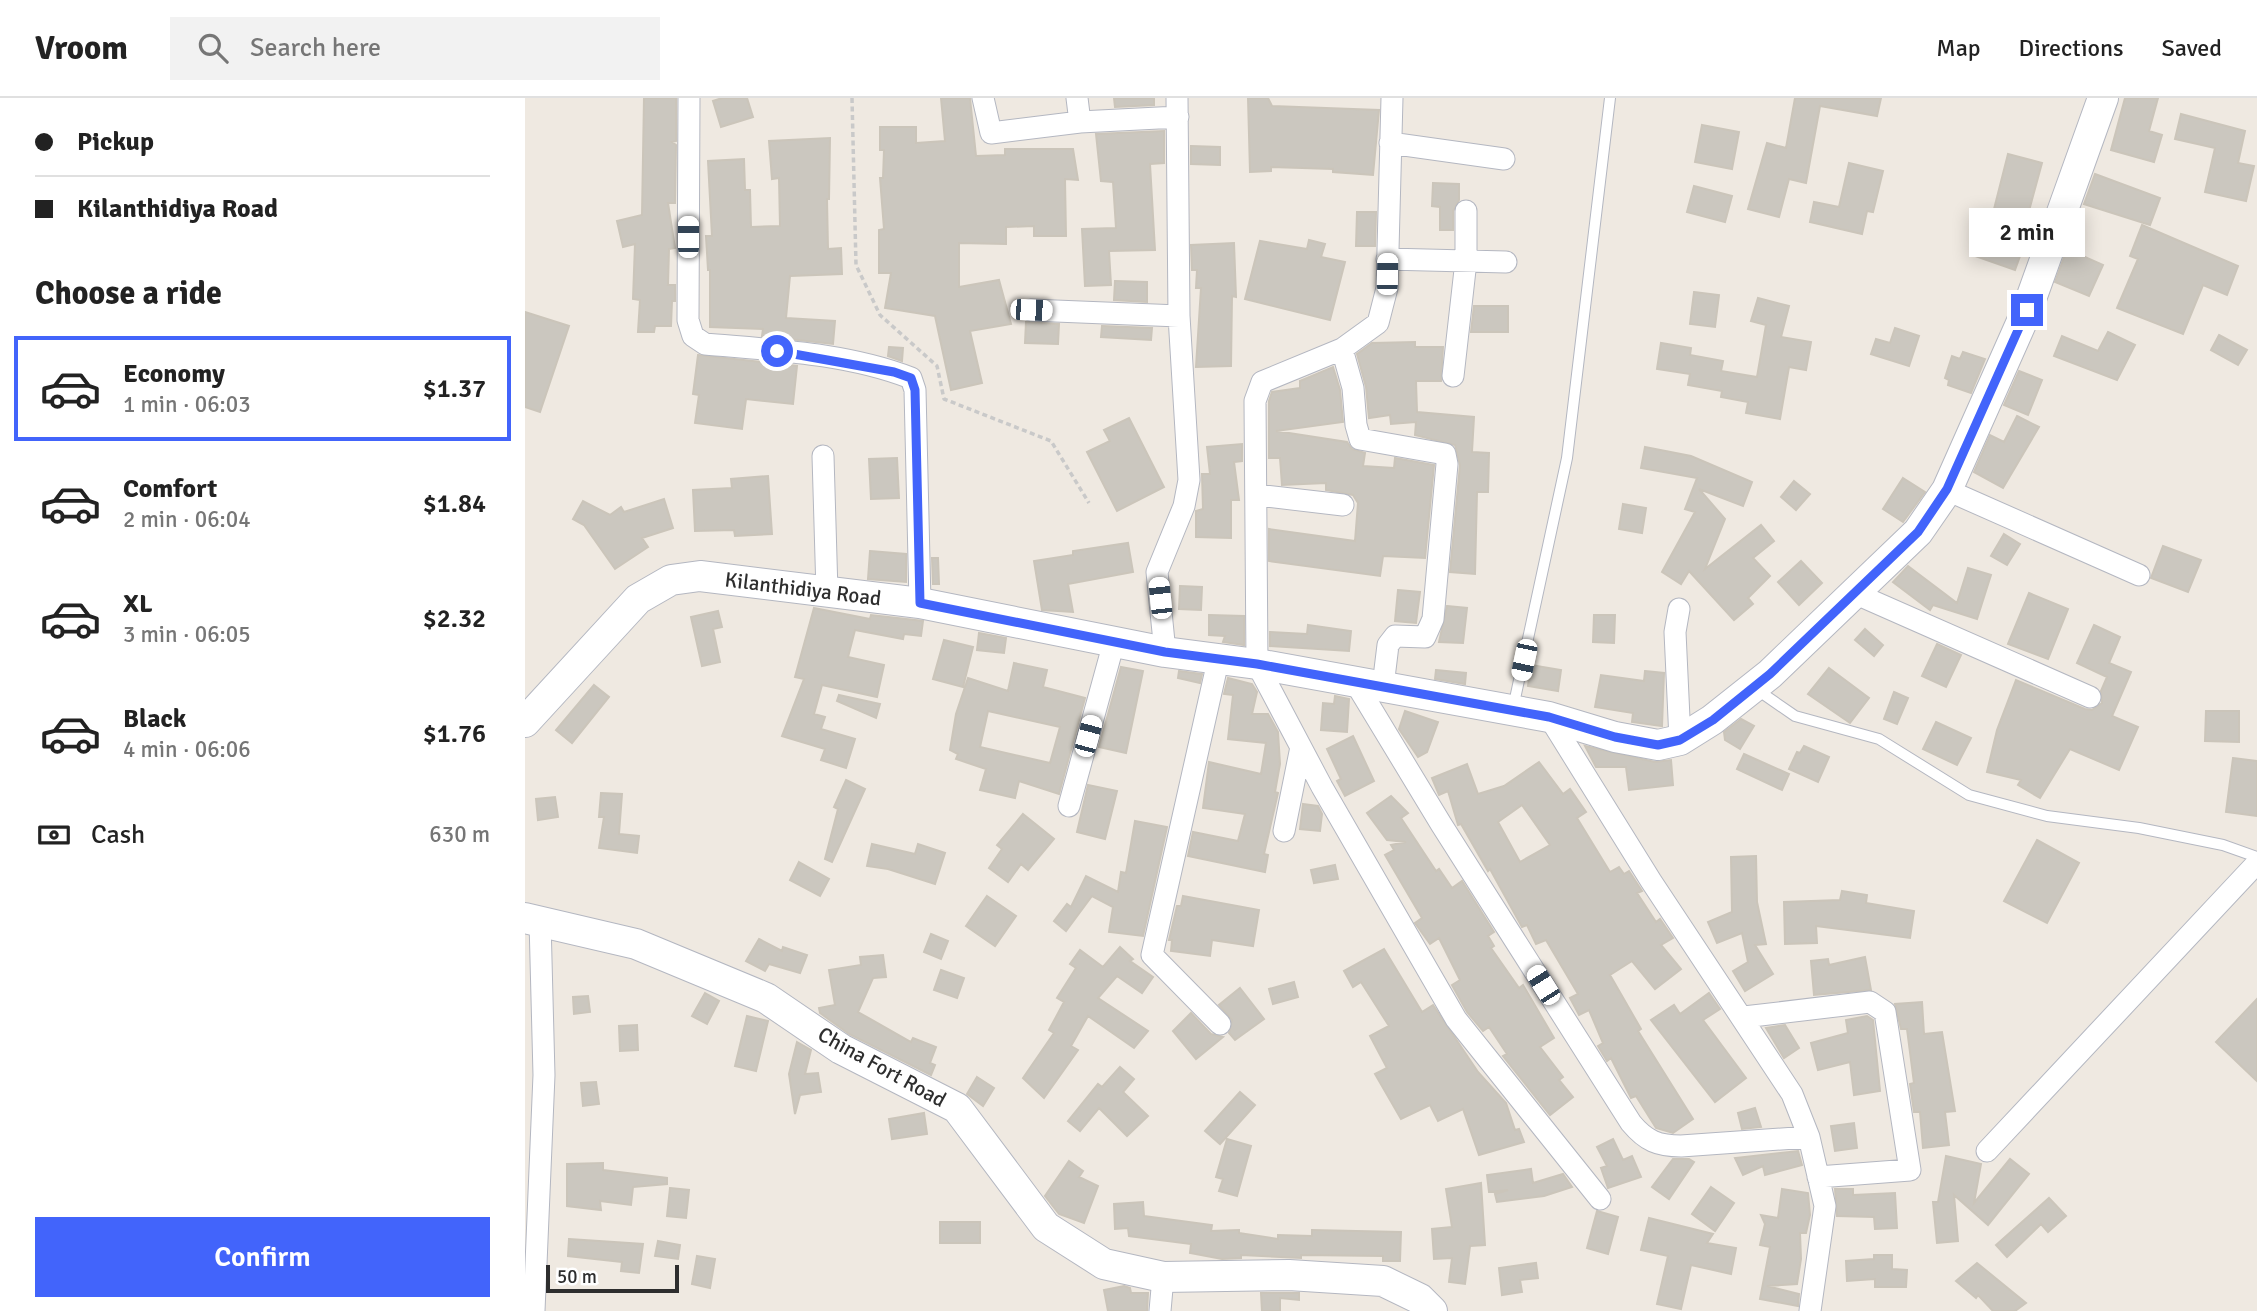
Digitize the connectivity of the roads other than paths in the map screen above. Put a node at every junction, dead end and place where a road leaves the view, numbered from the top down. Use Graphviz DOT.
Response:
graph roads {
  1 [pos="689,98"];
  2 [pos="983,98"];
  3 [pos="1077,98"];
  4 [pos="1392,98"];
  5 [pos="1611,98"];
  6 [pos="2103,98"];
  7 [pos="1177,108"];
  8 [pos="1080,122"];
  9 [pos="1390,143"];
  10 [pos="1504,159"];
  11 [pos="1466,211"];
  12 [pos="1387,259"];
  13 [pos="1466,261"];
  14 [pos="1506,262"];
  15 [pos="1031,310"];
  16 [pos="1179,316"];
  17 [pos="1342,349"];
  18 [pos="1453,376"];
  19 [pos="823,456"];
  20 [pos="1947,489"];
  21 [pos="1257,495"];
  22 [pos="1343,505"];
  23 [pos="2139,575"];
  24 [pos="827,592"];
  25 [pos="1854,593"];
  26 [pos="920,603"];
  27 [pos="1679,610"];
  28 [pos="1114,642"];
  29 [pos="1165,652"];
  30 [pos="1218,660"];
  31 [pos="1257,664"];
  32 [pos="1369,684"];
  33 [pos="1754,687"];
  34 [pos="2089,697"];
  35 [pos="1513,711"];
  36 [pos="1549,717"];
  37 [pos="525,722"];
  38 [pos="1680,740"];
  39 [pos="1301,747"];
  40 [pos="1069,806"];
  41 [pos="1284,831"];
  42 [pos="2257,857"];
  43 [pos="2257,863"];
  44 [pos="533,919"];
  45 [pos="1744,1017"];
  46 [pos="1220,1024"];
  47 [pos="1809,1137"];
  48 [pos="1987,1152"];
  49 [pos="1818,1177"];
  50 [pos="1600,1199"];
  51 [pos="1163,1277"];
  52 [pos="534,1311"];
  53 [pos="1160,1311"];
  54 [pos="1432,1311"];
  55 [pos="1810,1311"];
  1 -- 26 [label="street"];
  2 -- 8 [label="street"];
  3 -- 8 [label="street"];
  4 -- 9 [label="street"];
  5 -- 35 [label="lane"];
  6 -- 20 [label="street, Kilanthidiya Road"];
  7 -- 8 [label="street"];
  7 -- 16 [label="street"];
  9 -- 10 [label="street"];
  9 -- 12 [label="street"];
  11 -- 13 [label="street"];
  12 -- 13 [label="street"];
  12 -- 17 [label="street"];
  13 -- 14 [label="street"];
  13 -- 18 [label="street"];
  15 -- 16 [label="street"];
  16 -- 29 [label="street"];
  17 -- 21 [label="street"];
  17 -- 32 [label="street"];
  19 -- 24 [label="street"];
  20 -- 23 [label="street"];
  20 -- 25 [label="street, Kilanthidiya Road"];
  21 -- 22 [label="street"];
  21 -- 31 [label="street"];
  24 -- 26 [label="street, Kilanthidiya Road"];
  24 -- 37 [label="street, Kilanthidiya Road"];
  25 -- 33 [label="street, Kilanthidiya Road"];
  25 -- 34 [label="street"];
  26 -- 28 [label="street, Kilanthidiya Road"];
  27 -- 38 [label="street"];
  28 -- 29 [label="street, Kilanthidiya Road"];
  28 -- 40 [label="street"];
  29 -- 30 [label="street, Kilanthidiya Road"];
  30 -- 31 [label="street, Kilanthidiya Road"];
  30 -- 46 [label="street"];
  31 -- 32 [label="street, Kilanthidiya Road"];
  31 -- 39 [label="street"];
  32 -- 35 [label="street, Kilanthidiya Road"];
  32 -- 47 [label="street"];
  33 -- 38 [label="street, Kilanthidiya Road"];
  33 -- 42 [label="lane"];
  35 -- 36 [label="street, Kilanthidiya Road"];
  36 -- 38 [label="street, Kilanthidiya Road"];
  36 -- 45 [label="street"];
  39 -- 41 [label="street"];
  39 -- 50 [label="street"];
  43 -- 48 [label="street"];
  44 -- 51 [label="street, China Fort Road"];
  44 -- 52 [label="street"];
  45 -- 47 [label="street"];
  45 -- 49 [label="street"];
  47 -- 49 [label="street"];
  49 -- 55 [label="street"];
  51 -- 53 [label="street"];
  51 -- 54 [label="street, China Fort Road"];
}
